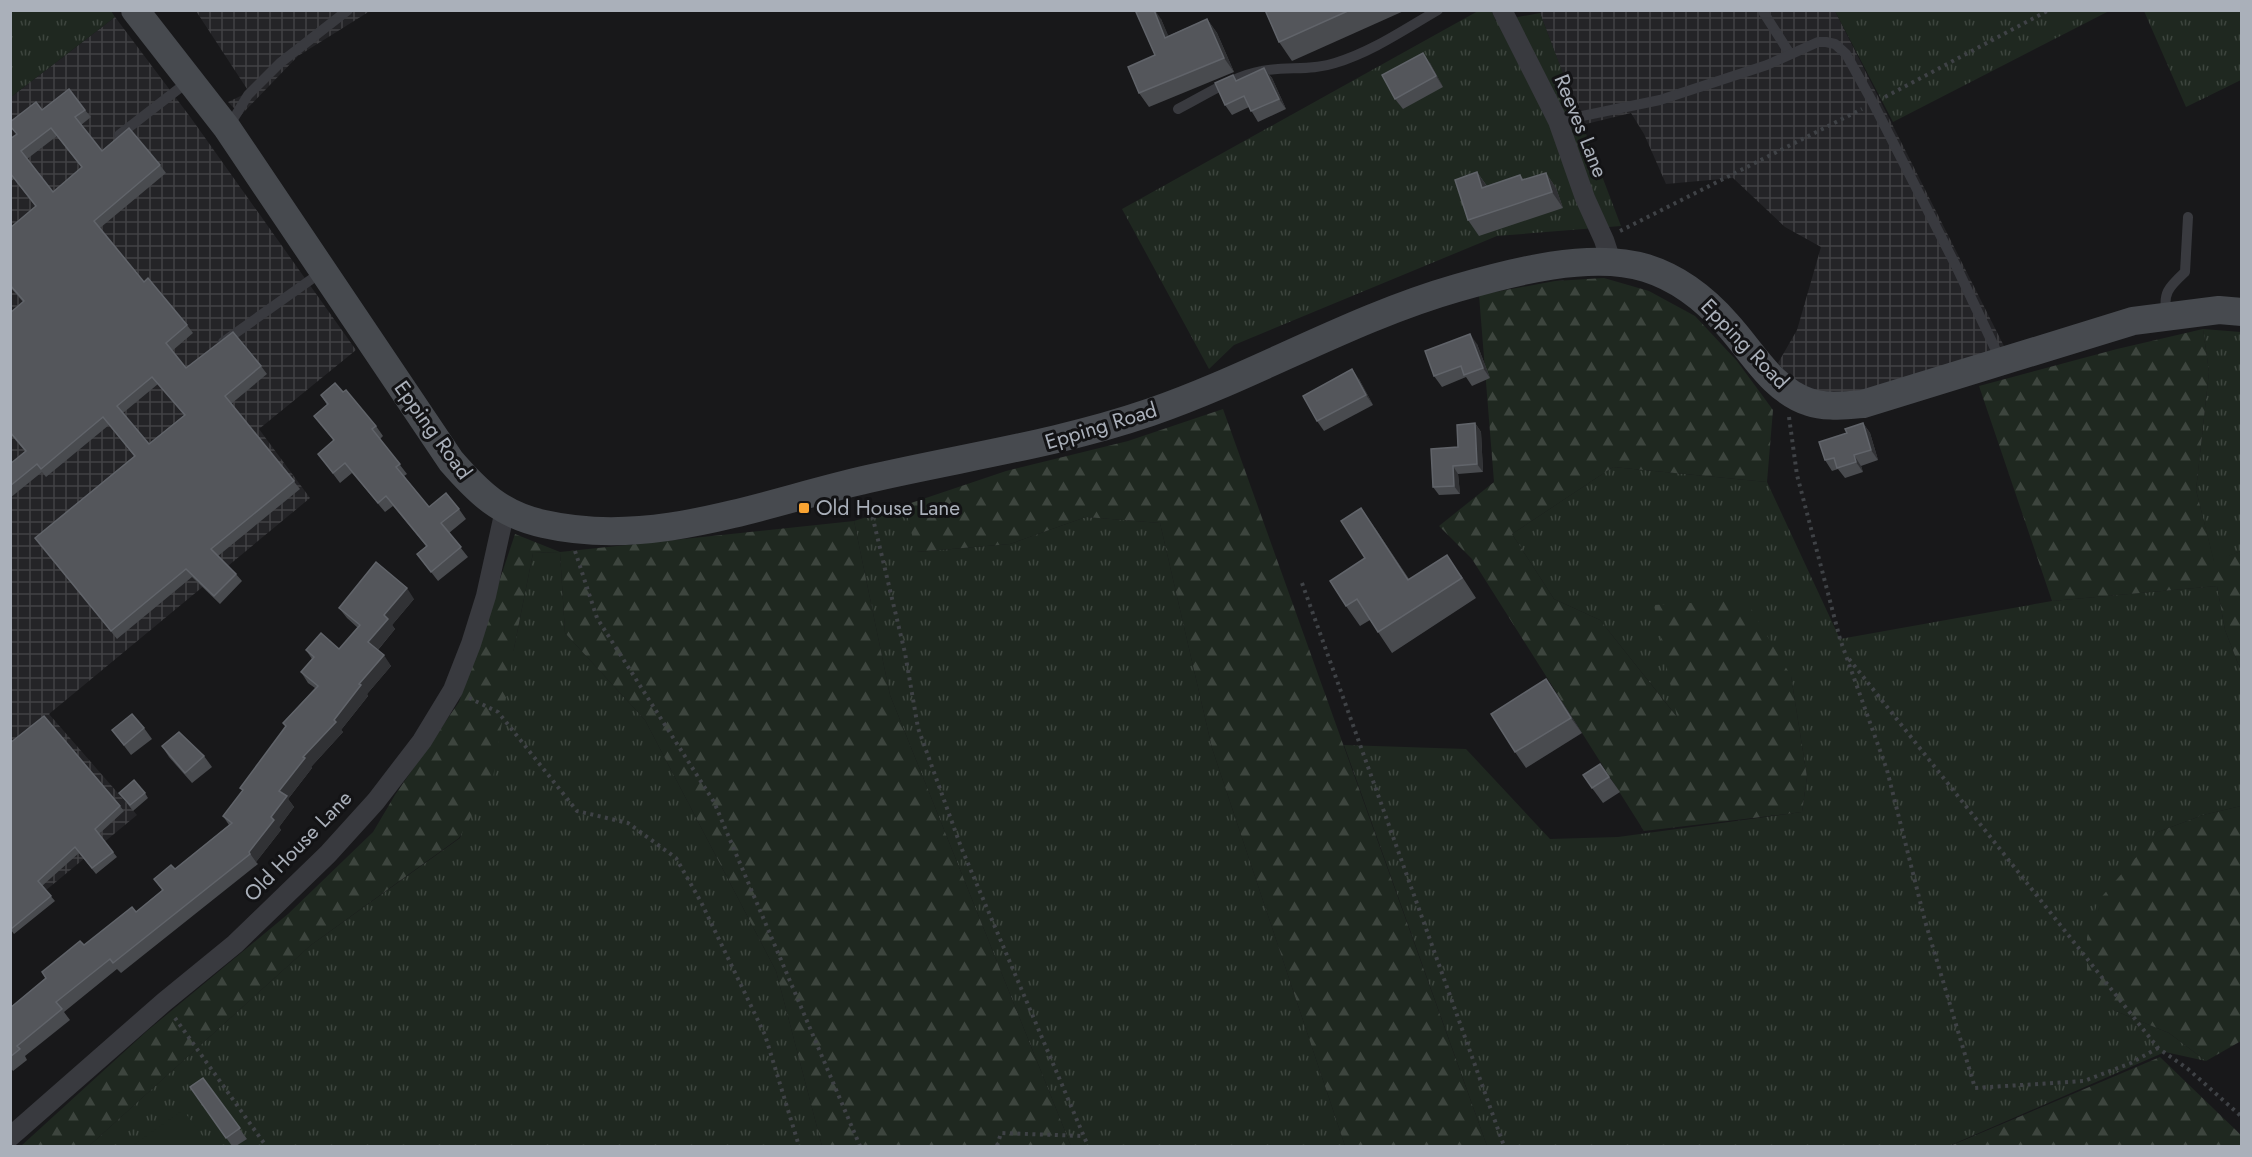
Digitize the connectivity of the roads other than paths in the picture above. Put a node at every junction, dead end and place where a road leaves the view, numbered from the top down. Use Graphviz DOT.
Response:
graph roads {
  1 [pos="135,10"];
  2 [pos="348,10"];
  3 [pos="1438,10"];
  4 [pos="1502,10"];
  5 [pos="1762,10"];
  6 [pos="1790,54"];
  7 [pos="190,80"];
  8 [pos="1178,109"];
  9 [pos="1558,121"];
  10 [pos="227,128"];
  11 [pos="119,135"];
  12 [pos="2188,217"];
  13 [pos="1607,250"];
  14 [pos="323,271"];
  15 [pos="2241,312"];
  16 [pos="2167,316"];
  17 [pos="217,346"];
  18 [pos="2001,362"];
  19 [pos="505,510"];
  20 [pos="10,1137"];
  1 -- 7 [label="main road, Epping Road"];
  2 -- 10 [label="lane"];
  3 -- 8 [label="lane"];
  4 -- 9 [label="street, Reeves Lane"];
  5 -- 6 [label="lane"];
  6 -- 9 [label="lane"];
  6 -- 18 [label="lane"];
  7 -- 10 [label="main road, Epping Road"];
  7 -- 11 [label="lane"];
  9 -- 13 [label="street, Reeves Lane"];
  10 -- 14 [label="main road, Epping Road"];
  12 -- 16 [label="lane"];
  13 -- 18 [label="main road, Epping Road"];
  13 -- 19 [label="main road, Epping Road"];
  14 -- 17 [label="lane"];
  14 -- 19 [label="main road, Epping Road"];
  15 -- 16 [label="main road, Epping Road"];
  16 -- 18 [label="main road, Epping Road"];
  19 -- 20 [label="street, Old House Lane"];
}
